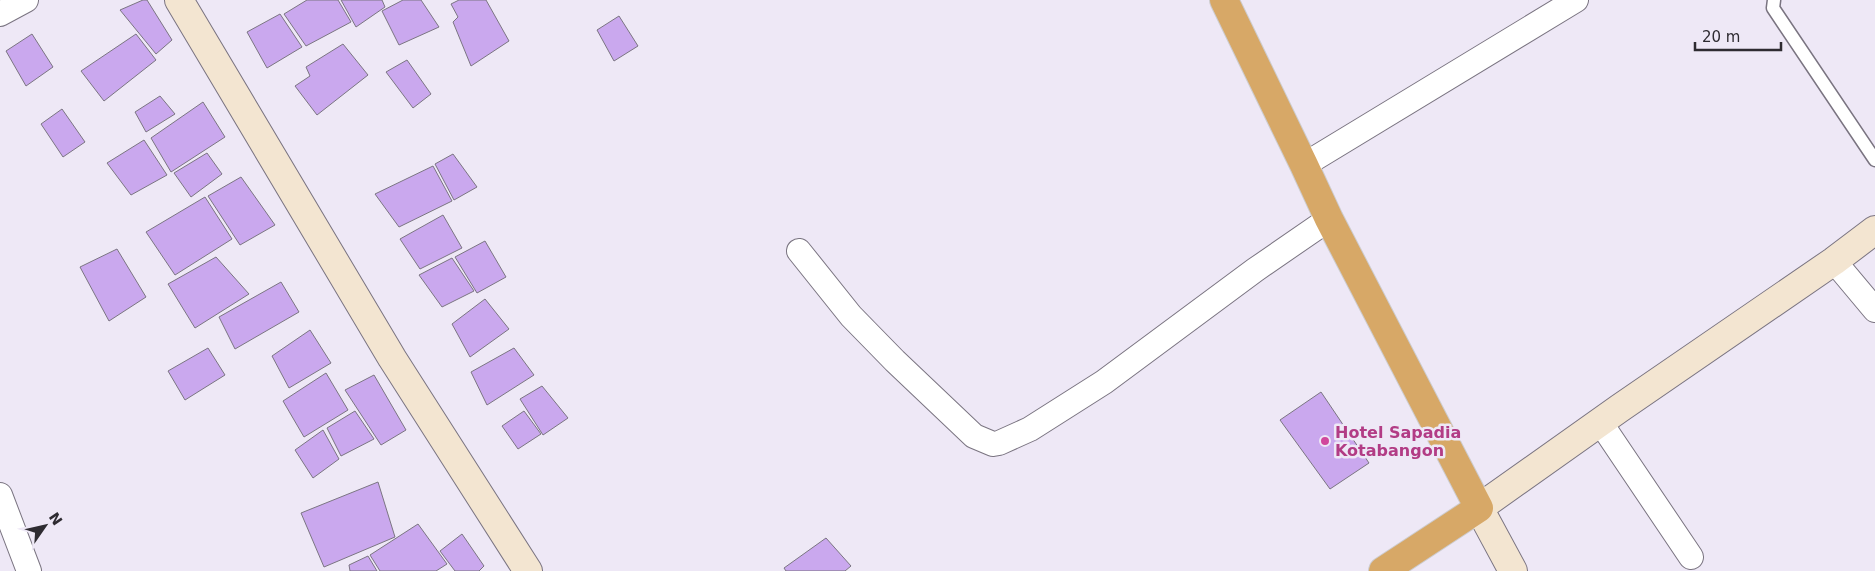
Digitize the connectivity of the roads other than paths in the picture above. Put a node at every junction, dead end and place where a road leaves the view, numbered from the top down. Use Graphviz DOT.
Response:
graph roads {
  1 [pos="26,0"];
  2 [pos="179,0"];
  3 [pos="1224,0"];
  4 [pos="1576,0"];
  5 [pos="1774,0"];
  6 [pos="0,14"];
  7 [pos="1875,160"];
  8 [pos="1304,165"];
  9 [pos="1329,219"];
  10 [pos="1875,230"];
  11 [pos="799,251"];
  12 [pos="1834,261"];
  13 [pos="1875,310"];
  14 [pos="1600,422"];
  15 [pos="0,495"];
  16 [pos="1479,508"];
  17 [pos="1691,557"];
  18 [pos="29,571"];
  19 [pos="528,571"];
  20 [pos="1383,571"];
  21 [pos="1513,571"];
  1 -- 6 [label="street"];
  2 -- 19 [label="street"];
  3 -- 8 [label="highway"];
  4 -- 8 [label="street"];
  5 -- 7 [label="lane"];
  8 -- 9 [label="highway"];
  9 -- 11 [label="street"];
  9 -- 16 [label="highway"];
  10 -- 12 [label="street"];
  12 -- 13 [label="street"];
  12 -- 14 [label="street"];
  14 -- 16 [label="street"];
  14 -- 17 [label="street"];
  15 -- 18 [label="street"];
  16 -- 20 [label="highway"];
  16 -- 21 [label="street"];
}
